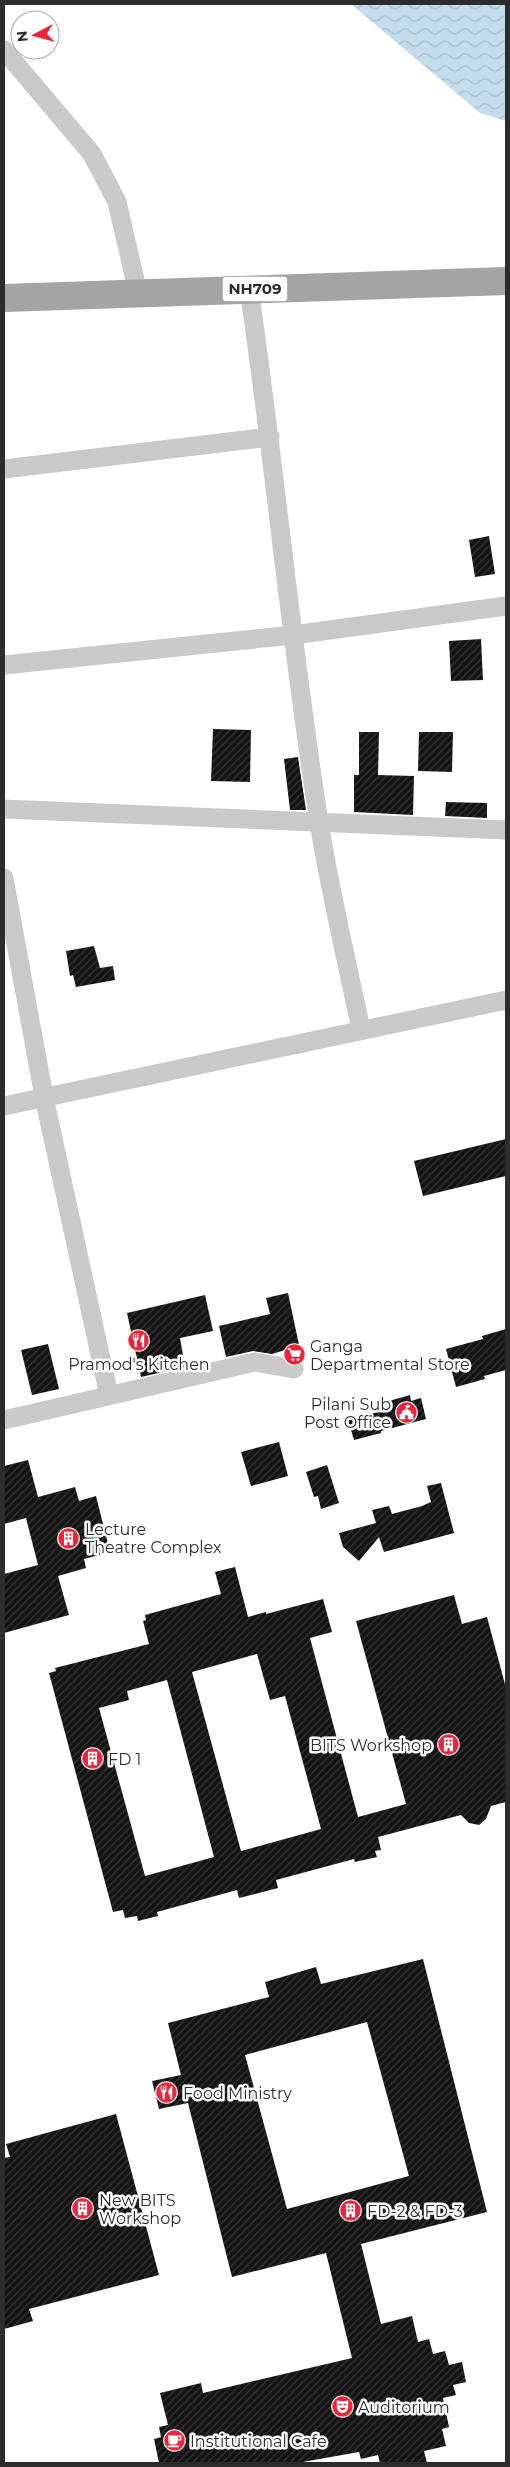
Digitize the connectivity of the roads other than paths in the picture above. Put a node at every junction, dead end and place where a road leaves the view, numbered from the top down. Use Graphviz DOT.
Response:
graph roads {
  1 [pos="4,50"];
  2 [pos="506,280"];
  3 [pos="249,289"];
  4 [pos="138,293"];
  5 [pos="4,298"];
  6 [pos="270,437"];
  7 [pos="4,470"];
  8 [pos="506,606"];
  9 [pos="293,635"];
  10 [pos="4,665"];
  11 [pos="4,809"];
  12 [pos="319,824"];
  13 [pos="506,830"];
  14 [pos="4,878"];
  15 [pos="506,1000"];
  16 [pos="361,1030"];
  17 [pos="44,1097"];
  18 [pos="4,1106"];
  19 [pos="294,1369"];
  20 [pos="109,1396"];
  21 [pos="4,1420"];
  1 -- 4 [label="street"];
  2 -- 3 [label="main road, NH709"];
  3 -- 4 [label="main road, NH709"];
  3 -- 6 [label="street"];
  4 -- 5 [label="main road, NH709"];
  6 -- 7 [label="street"];
  6 -- 9 [label="street"];
  8 -- 9 [label="street"];
  9 -- 10 [label="street"];
  9 -- 12 [label="street"];
  11 -- 12 [label="street"];
  12 -- 13 [label="street"];
  12 -- 16 [label="street"];
  14 -- 17 [label="street"];
  15 -- 16 [label="street"];
  16 -- 17 [label="street"];
  17 -- 18 [label="street"];
  17 -- 20 [label="street"];
  19 -- 20 [label="street"];
  20 -- 21 [label="street"];
}
